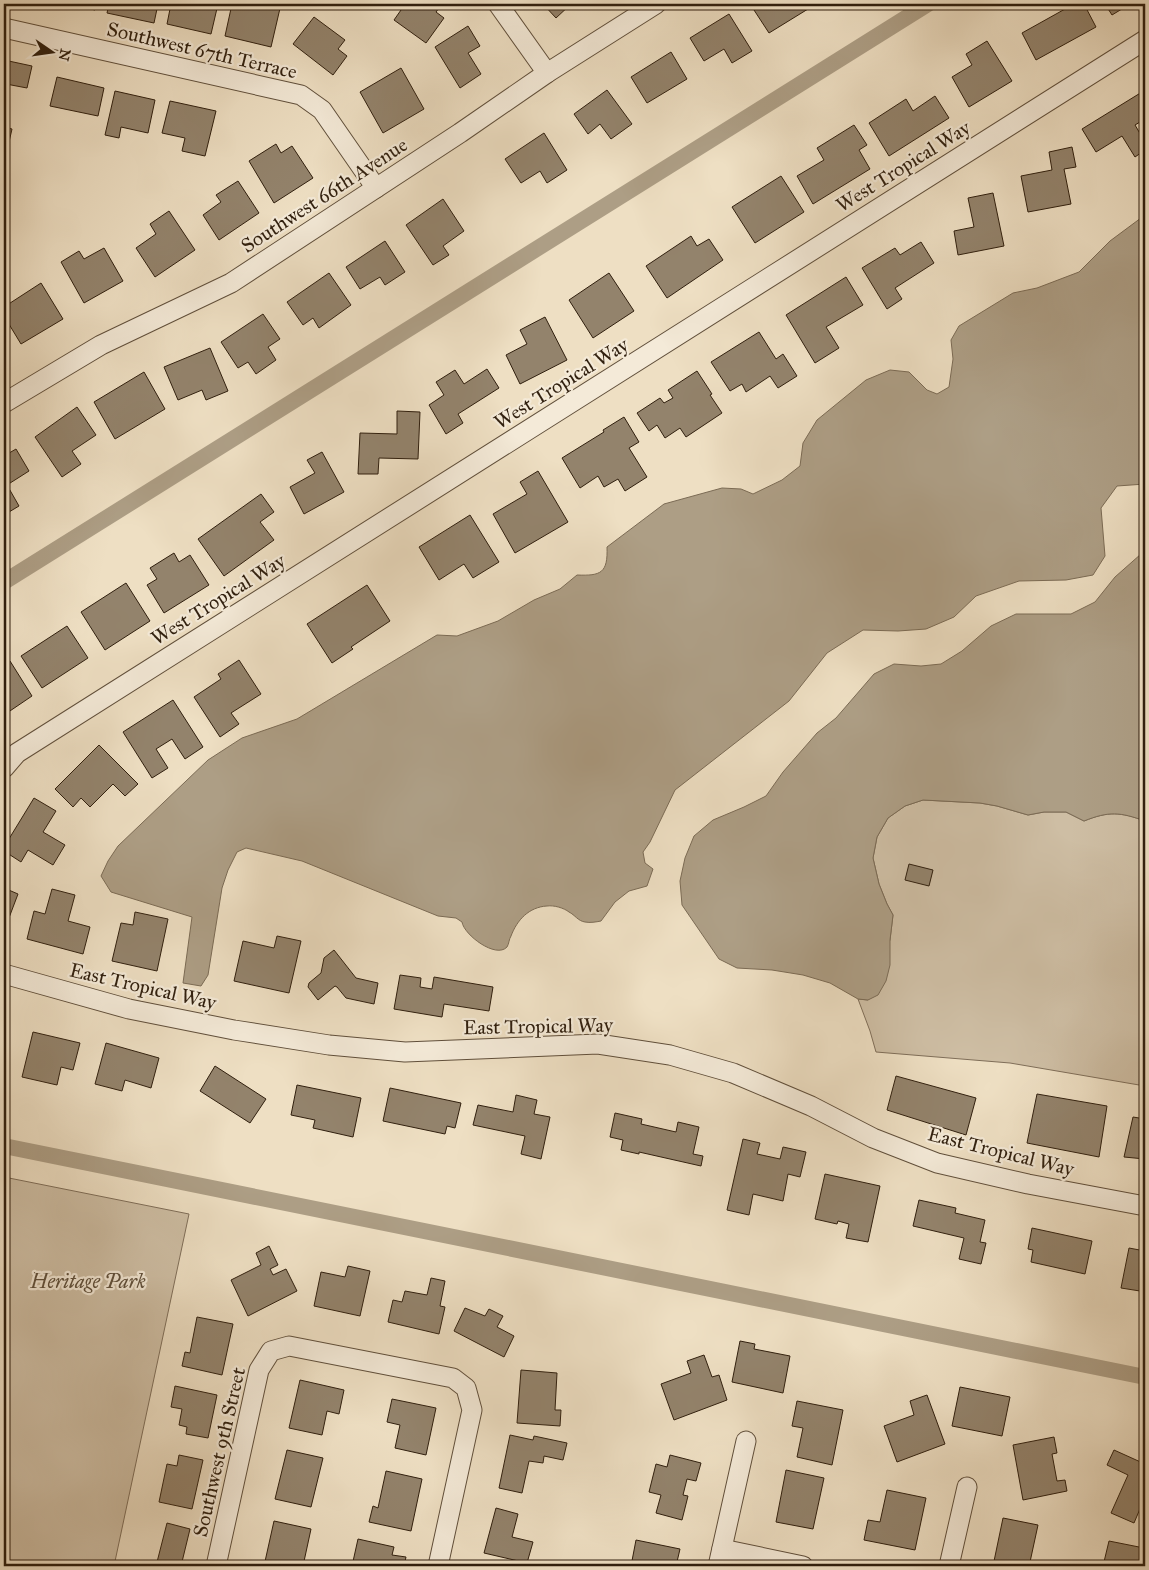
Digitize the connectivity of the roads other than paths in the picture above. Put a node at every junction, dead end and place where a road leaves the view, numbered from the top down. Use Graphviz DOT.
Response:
graph roads {
  1 [pos="498,4"];
  2 [pos="656,4"];
  3 [pos="4,28"];
  4 [pos="1145,40"];
  5 [pos="547,72"];
  6 [pos="376,188"];
  7 [pos="4,403"];
  8 [pos="4,768"];
  9 [pos="4,974"];
  10 [pos="1145,1206"];
  11 [pos="746,1441"];
  12 [pos="967,1487"];
  13 [pos="720,1558"];
  14 [pos="216,1566"];
  15 [pos="438,1566"];
  16 [pos="803,1566"];
  17 [pos="949,1566"];
  1 -- 5 [label="street"];
  2 -- 5 [label="street, Southwest 66th Avenue"];
  3 -- 6 [label="street, Southwest 67th Terrace"];
  4 -- 8 [label="street, West Tropical Way"];
  5 -- 6 [label="street, Southwest 66th Avenue"];
  6 -- 7 [label="street, Southwest 66th Avenue"];
  9 -- 10 [label="street, East Tropical Way"];
  11 -- 13 [label="street"];
  12 -- 17 [label="street"];
  13 -- 16 [label="street"];
  14 -- 15 [label="street, Southwest 9th Street"];
}
